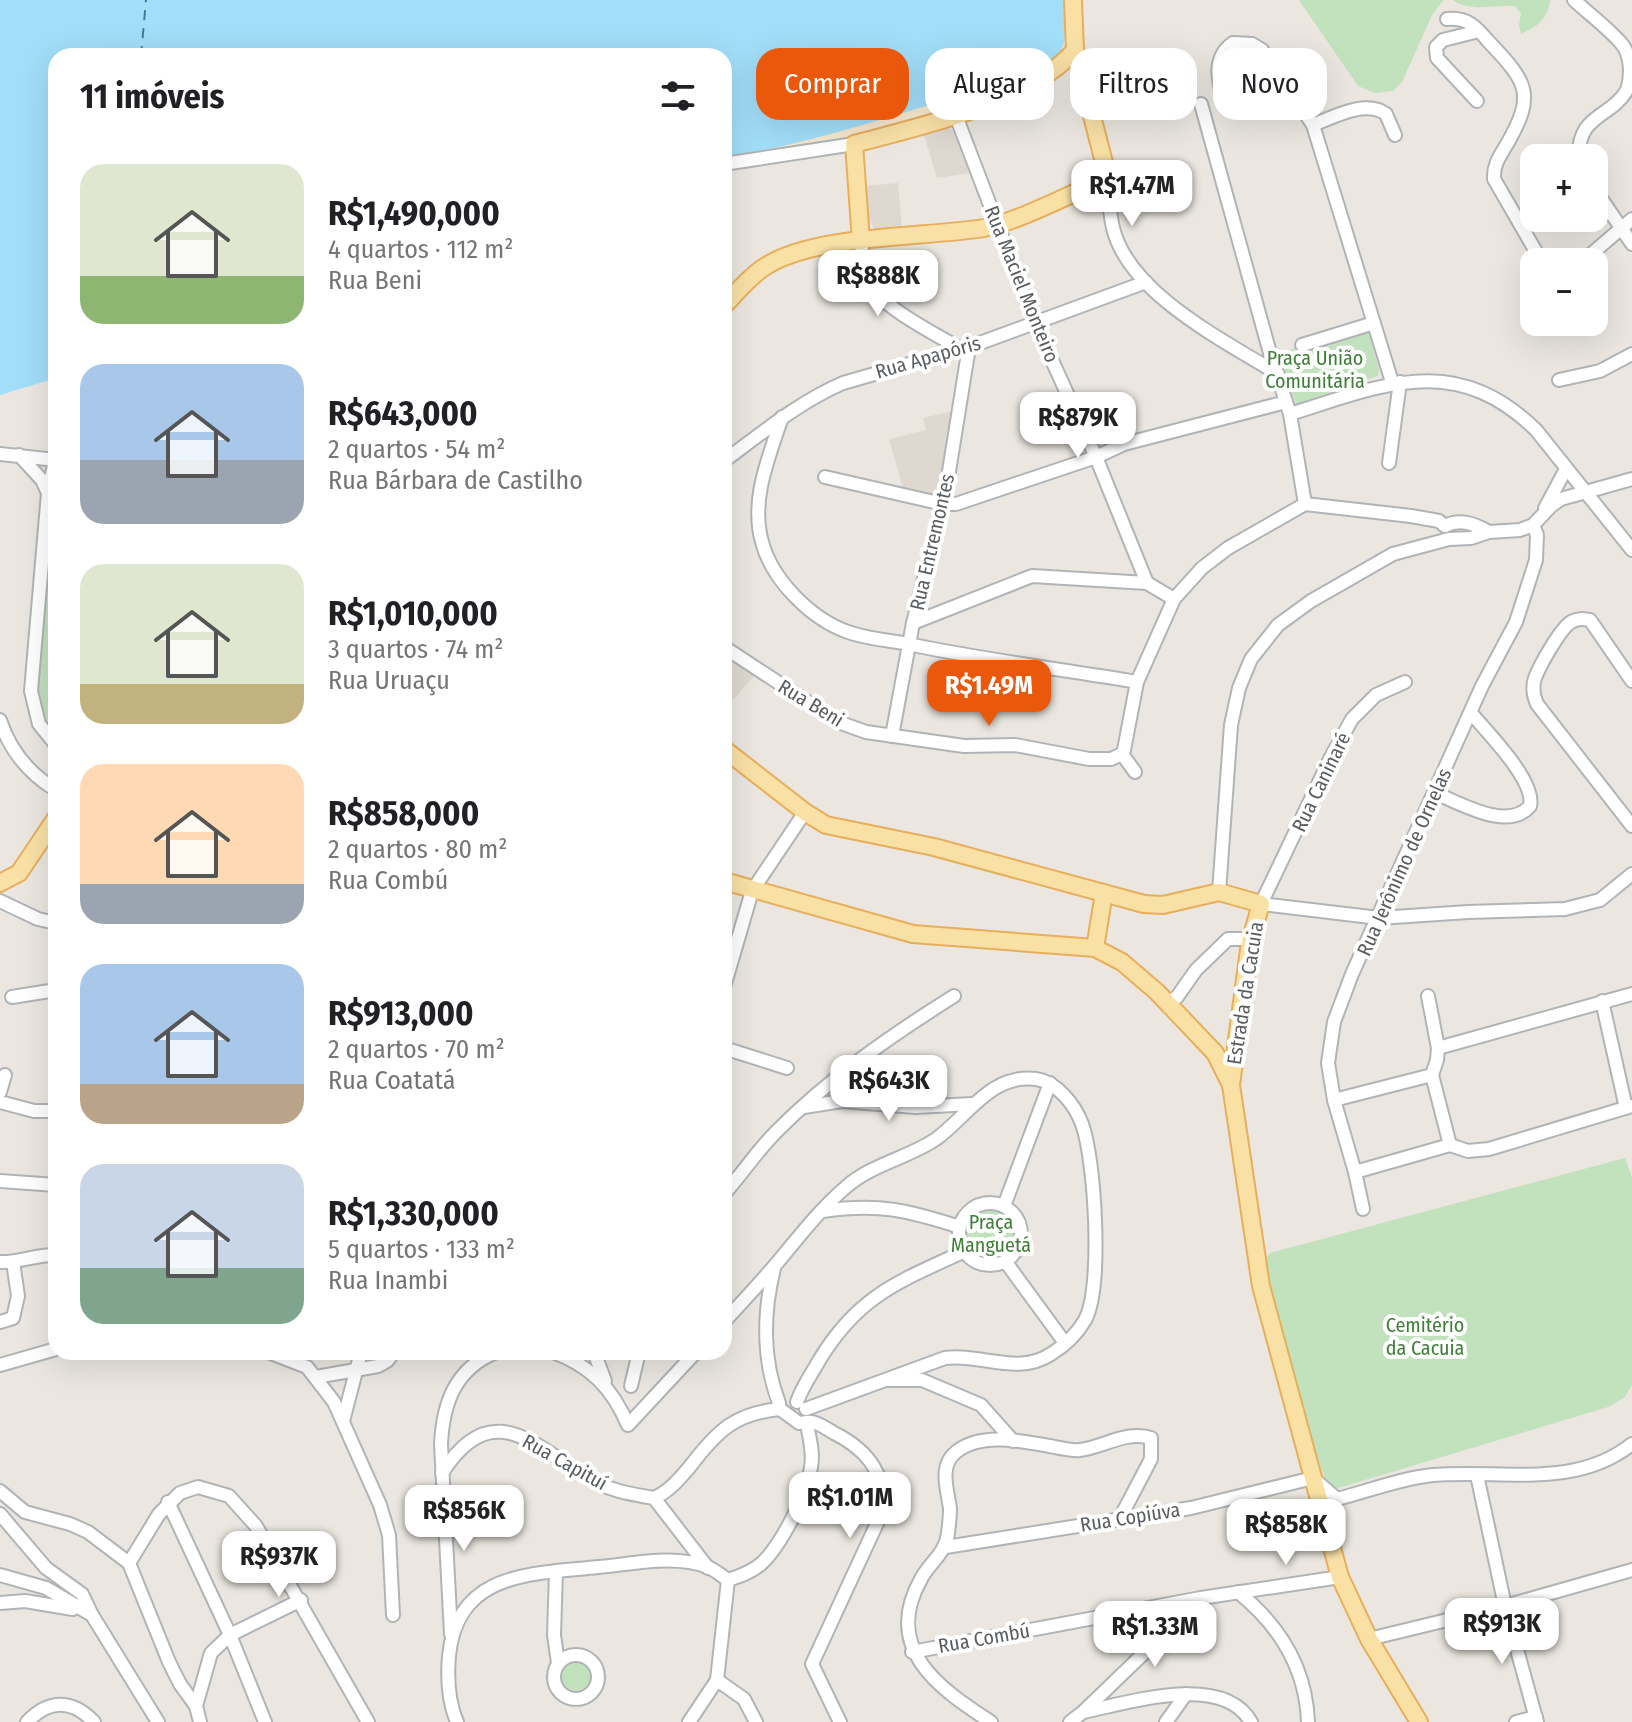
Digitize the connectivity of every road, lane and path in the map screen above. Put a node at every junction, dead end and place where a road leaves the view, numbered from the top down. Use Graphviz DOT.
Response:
graph roads {
  1 [pos="1073,0"];
  2 [pos="1574,0"];
  3 [pos="1447,19"];
  4 [pos="1479,31"];
  5 [pos="1075,48"];
  6 [pos="1228,48"];
  7 [pos="1259,48"];
  8 [pos="1070,55"];
  9 [pos="1054,72"];
  10 [pos="1070,72"];
  11 [pos="1477,101"];
  12 [pos="1201,104"];
  13 [pos="941,120"];
  14 [pos="958,120"];
  15 [pos="1094,120"];
  16 [pos="1310,120"];
  17 [pos="1313,125"];
  18 [pos="1395,135"];
  19 [pos="854,144"];
  20 [pos="1579,144"];
  21 [pos="732,163"];
  22 [pos="1108,178"];
  23 [pos="1608,208"];
  24 [pos="1632,219"];
  25 [pos="998,224"];
  26 [pos="1622,229"];
  27 [pos="861,241"];
  28 [pos="1632,244"];
  29 [pos="1534,248"];
  30 [pos="1599,248"];
  31 [pos="1146,282"];
  32 [pos="732,298"];
  33 [pos="1035,323"];
  34 [pos="1374,323"];
  35 [pos="1302,345"];
  36 [pos="965,348"];
  37 [pos="1632,354"];
  38 [pos="1278,374"];
  39 [pos="1559,380"];
  40 [pos="1396,382"];
  41 [pos="1288,408"];
  42 [pos="782,417"];
  43 [pos="0,454"];
  44 [pos="19,455"];
  45 [pos="732,455"];
  46 [pos="1096,457"];
  47 [pos="48,459"];
  48 [pos="1389,463"];
  49 [pos="1566,469"];
  50 [pos="825,477"];
  51 [pos="1632,479"];
  52 [pos="1585,491"];
  53 [pos="48,493"];
  54 [pos="943,504"];
  55 [pos="1305,504"];
  56 [pos="1538,519"];
  57 [pos="1474,524"];
  58 [pos="1447,532"];
  59 [pos="1489,532"];
  60 [pos="1471,538"];
  61 [pos="1632,550"];
  62 [pos="1147,583"];
  63 [pos="1174,599"];
  64 [pos="913,623"];
  65 [pos="909,644"];
  66 [pos="732,652"];
  67 [pos="1632,681"];
  68 [pos="1137,682"];
  69 [pos="1405,682"];
  70 [pos="1471,713"];
  71 [pos="2,728"];
  72 [pos="48,735"];
  73 [pos="892,736"];
  74 [pos="1122,754"];
  75 [pos="732,755"];
  76 [pos="1135,772"];
  77 [pos="48,784"];
  78 [pos="1435,793"];
  79 [pos="805,812"];
  80 [pos="1632,826"];
  81 [pos="48,838"];
  82 [pos="1630,880"];
  83 [pos="0,883"];
  84 [pos="732,884"];
  85 [pos="752,891"];
  86 [pos="1219,892"];
  87 [pos="1104,893"];
  88 [pos="0,901"];
  89 [pos="1261,904"];
  90 [pos="1379,918"];
  91 [pos="48,921"];
  92 [pos="1251,939"];
  93 [pos="1095,948"];
  94 [pos="732,960"];
  95 [pos="48,991"];
  96 [pos="1632,994"];
  97 [pos="954,996"];
  98 [pos="1428,996"];
  99 [pos="12,997"];
  100 [pos="1602,1001"];
  101 [pos="1167,1003"];
  102 [pos="1438,1048"];
  103 [pos="1234,1049"];
  104 [pos="732,1051"];
  105 [pos="1215,1053"];
  106 [pos="787,1068"];
  107 [pos="5,1075"];
  108 [pos="1432,1075"];
  109 [pos="1050,1083"];
  110 [pos="1231,1085"];
  111 [pos="0,1092"];
  112 [pos="1334,1100"];
  113 [pos="0,1102"];
  114 [pos="972,1104"];
  115 [pos="804,1107"];
  116 [pos="1629,1107"];
  117 [pos="48,1111"];
  118 [pos="1450,1145"];
  119 [pos="1355,1172"];
  120 [pos="0,1181"];
  121 [pos="48,1184"];
  122 [pos="732,1184"];
  123 [pos="1004,1206"];
  124 [pos="1363,1209"];
  125 [pos="823,1211"];
  126 [pos="960,1227"];
  127 [pos="965,1251"];
  128 [pos="48,1255"];
  129 [pos="1005,1261"];
  130 [pos="6,1262"];
  131 [pos="775,1265"];
  132 [pos="732,1313"];
  133 [pos="0,1322"];
  134 [pos="1065,1343"];
  135 [pos="48,1351"];
  136 [pos="291,1360"];
  137 [pos="359,1360"];
  138 [pos="388,1360"];
  139 [pos="482,1360"];
  140 [pos="571,1360"];
  141 [pos="597,1360"];
  142 [pos="637,1360"];
  143 [pos="688,1360"];
  144 [pos="0,1365"];
  145 [pos="356,1372"];
  146 [pos="316,1377"];
  147 [pos="884,1380"];
  148 [pos="606,1384"];
  149 [pos="631,1386"];
  150 [pos="797,1411"];
  151 [pos="343,1421"];
  152 [pos="1013,1441"];
  153 [pos="1632,1444"];
  154 [pos="442,1473"];
  155 [pos="1477,1475"];
  156 [pos="1313,1478"];
  157 [pos="0,1491"];
  158 [pos="654,1498"];
  159 [pos="1337,1499"];
  160 [pos="168,1502"];
  161 [pos="0,1514"];
  162 [pos="1324,1516"];
  163 [pos="1119,1520"];
  164 [pos="946,1547"];
  165 [pos="129,1563"];
  166 [pos="708,1568"];
  167 [pos="1632,1570"];
  168 [pos="556,1571"];
  169 [pos="0,1575"];
  170 [pos="1340,1577"];
  171 [pos="728,1580"];
  172 [pos="1238,1592"];
  173 [pos="1201,1598"];
  174 [pos="301,1600"];
  175 [pos="0,1603"];
  176 [pos="1505,1606"];
  177 [pos="92,1615"];
  178 [pos="393,1615"];
  179 [pos="451,1634"];
  180 [pos="230,1635"];
  181 [pos="1369,1639"];
  182 [pos="912,1652"];
  183 [pos="558,1663"];
  184 [pos="717,1680"];
  185 [pos="1186,1694"];
  186 [pos="196,1706"];
  187 [pos="1083,1712"];
  188 [pos="1536,1720"];
  189 [pos="27,1722"];
  190 [pos="94,1722"];
  191 [pos="158,1722"];
  192 [pos="200,1722"];
  193 [pos="265,1722"];
  194 [pos="368,1722"];
  195 [pos="457,1722"];
  196 [pos="689,1722"];
  197 [pos="756,1722"];
  198 [pos="840,1722"];
  199 [pos="991,1722"];
  200 [pos="1070,1722"];
  201 [pos="1166,1722"];
  202 [pos="1251,1722"];
  203 [pos="1308,1722"];
  204 [pos="1419,1722"];
  205 [pos="1516,1722"];
  1 -- 5 [label="main road"];
  2 -- 20 [label="street"];
  3 -- 4 [label="street"];
  4 -- 11 [label="street"];
  4 -- 29 [label="street"];
  6 -- 7 [label="street"];
  8 -- 9 [label="main road"];
  9 -- 10 [label="main road"];
  12 -- 38 [label="street"];
  13 -- 19 [label="main road"];
  14 -- 25 [label="street, Rua Maciel Monteiro"];
  15 -- 22 [label="main road"];
  16 -- 17 [label="street"];
  17 -- 18 [label="street"];
  17 -- 34 [label="street"];
  19 -- 21 [label="street"];
  19 -- 27 [label="main road"];
  22 -- 25 [label="main road"];
  22 -- 31 [label="street"];
  23 -- 26 [label="street"];
  24 -- 26 [label="street"];
  25 -- 27 [label="main road"];
  25 -- 33 [label="street, Rua Maciel Monteiro"];
  26 -- 28 [label="street"];
  26 -- 30 [label="street"];
  27 -- 32 [label="main road"];
  27 -- 36 [label="street"];
  31 -- 33 [label="street, Rua Apapóris"];
  31 -- 38 [label="street"];
  33 -- 36 [label="street, Rua Apapóris"];
  33 -- 46 [label="street, Rua Maciel Monteiro"];
  34 -- 35 [label="street"];
  34 -- 40 [label="street"];
  36 -- 42 [label="street, Rua Apapóris"];
  36 -- 54 [label="street, Rua Entremontes"];
  37 -- 39 [label="street"];
  38 -- 41 [label="street"];
  40 -- 41 [label="street"];
  40 -- 48 [label="street"];
  40 -- 49 [label="street"];
  41 -- 46 [label="street"];
  41 -- 55 [label="street"];
  42 -- 45 [label="street, Rua Apapóris"];
  42 -- 65 [label="street"];
  43 -- 44 [label="street"];
  44 -- 47 [label="street"];
  44 -- 53 [label="street"];
  46 -- 54 [label="street"];
  46 -- 62 [label="street, Rua Maciel Monteiro"];
  49 -- 52 [label="street"];
  49 -- 56 [label="street"];
  50 -- 54 [label="street"];
  51 -- 52 [label="street"];
  52 -- 56 [label="street"];
  52 -- 61 [label="street"];
  53 -- 72 [label="street"];
  54 -- 64 [label="street, Rua Entremontes"];
  55 -- 58 [label="street"];
  55 -- 63 [label="street"];
  56 -- 59 [label="street"];
  56 -- 70 [label="street, Rua Jerônimo de Ornelas"];
  57 -- 58 [label="street"];
  57 -- 59 [label="street"];
  57 -- 60 [label="street"];
  58 -- 60 [label="street"];
  58 -- 86 [label="street"];
  59 -- 60 [label="street"];
  62 -- 63 [label="street"];
  62 -- 64 [label="street"];
  63 -- 68 [label="street"];
  64 -- 65 [label="street, Rua Entremontes"];
  65 -- 68 [label="street"];
  65 -- 73 [label="street, Rua Entremontes"];
  66 -- 73 [label="street, Rua Beni"];
  67 -- 80 [label="street"];
  68 -- 74 [label="street"];
  69 -- 89 [label="street, Rua Caninaré"];
  70 -- 78 [label="street, Rua Jerônimo de Ornelas"];
  70 -- 78 [label="street"];
  71 -- 77 [label="street"];
  73 -- 74 [label="street, Rua Beni"];
  74 -- 76 [label="street"];
  75 -- 79 [label="main road, Estrada da Cacuia"];
  78 -- 90 [label="street, Rua Jerônimo de Ornelas"];
  79 -- 85 [label="street"];
  79 -- 87 [label="main road, Estrada da Cacuia"];
  81 -- 83 [label="main road"];
  82 -- 90 [label="street"];
  84 -- 85 [label="main road"];
  85 -- 93 [label="main road"];
  85 -- 94 [label="street"];
  86 -- 87 [label="main road, Estrada da Cacuia"];
  86 -- 89 [label="main road, Estrada da Cacuia"];
  87 -- 93 [label="main road"];
  88 -- 91 [label="street"];
  89 -- 90 [label="street"];
  89 -- 92 [label="main road, Estrada da Cacuia"];
  90 -- 112 [label="street, Rua Jerônimo de Ornelas"];
  92 -- 101 [label="street"];
  92 -- 103 [label="main road, Estrada da Cacuia"];
  93 -- 101 [label="main road"];
  95 -- 99 [label="street"];
  96 -- 100 [label="street"];
  97 -- 115 [label="street"];
  98 -- 102 [label="street"];
  100 -- 102 [label="street"];
  100 -- 116 [label="street"];
  101 -- 105 [label="main road"];
  102 -- 108 [label="street"];
  103 -- 105 [label="main road"];
  103 -- 110 [label="main road, Estrada da Cacuia"];
  104 -- 106 [label="street"];
  105 -- 110 [label="main road"];
  107 -- 111 [label="street"];
  108 -- 112 [label="street"];
  108 -- 118 [label="street"];
  109 -- 114 [label="street"];
  109 -- 123 [label="street"];
  109 -- 134 [label="street"];
  110 -- 156 [label="main road, Estrada da Cacuia"];
  112 -- 119 [label="street, Rua Jerônimo de Ornelas"];
  113 -- 117 [label="street"];
  114 -- 115 [label="street"];
  114 -- 125 [label="street"];
  115 -- 122 [label="street"];
  116 -- 118 [label="street"];
  118 -- 119 [label="street"];
  119 -- 124 [label="street, Rua Jerônimo de Ornelas"];
  120 -- 121 [label="street"];
  123 -- 126 [label="street"];
  123 -- 129 [label="street"];
  125 -- 126 [label="street"];
  125 -- 131 [label="street"];
  126 -- 127 [label="street"];
  127 -- 129 [label="street"];
  127 -- 150 [label="street"];
  128 -- 130 [label="street"];
  129 -- 134 [label="street"];
  130 -- 133 [label="street"];
  131 -- 132 [label="street"];
  131 -- 150 [label="street"];
  134 -- 147 [label="street"];
  135 -- 144 [label="street"];
  136 -- 146 [label="street"];
  137 -- 145 [label="street"];
  138 -- 145 [label="street"];
  139 -- 154 [label="street"];
  140 -- 148 [label="street"];
  141 -- 148 [label="street"];
  142 -- 149 [label="street"];
  143 -- 148 [label="street"];
  145 -- 146 [label="street"];
  145 -- 151 [label="street"];
  146 -- 151 [label="street"];
  147 -- 150 [label="street"];
  147 -- 152 [label="street"];
  150 -- 158 [label="street"];
  150 -- 171 [label="street"];
  150 -- 198 [label="street"];
  151 -- 178 [label="street"];
  152 -- 163 [label="street"];
  152 -- 164 [label="street"];
  153 -- 155 [label="street"];
  154 -- 158 [label="street, Rua Capituí"];
  154 -- 179 [label="street"];
  155 -- 159 [label="street"];
  155 -- 176 [label="street"];
  156 -- 159 [label="street"];
  156 -- 162 [label="main road, Estrada da Cacuia"];
  156 -- 163 [label="street, Rua Copiúva"];
  157 -- 165 [label="street"];
  158 -- 166 [label="street"];
  159 -- 162 [label="street"];
  160 -- 165 [label="street"];
  160 -- 174 [label="street"];
  160 -- 180 [label="street"];
  161 -- 177 [label="street"];
  162 -- 170 [label="main road, Estrada da Cacuia"];
  163 -- 164 [label="street, Rua Copiúva"];
  164 -- 182 [label="street"];
  165 -- 186 [label="street"];
  166 -- 168 [label="street"];
  166 -- 171 [label="street"];
  167 -- 176 [label="street"];
  168 -- 179 [label="street"];
  168 -- 183 [label="street"];
  169 -- 177 [label="street"];
  170 -- 172 [label="street, Rua Combú"];
  170 -- 181 [label="main road, Estrada da Cacuia"];
  171 -- 184 [label="street"];
  172 -- 173 [label="street, Rua Combú"];
  172 -- 203 [label="street"];
  173 -- 182 [label="street, Rua Combú"];
  173 -- 187 [label="street"];
  174 -- 180 [label="street"];
  174 -- 194 [label="street"];
  175 -- 177 [label="street"];
  176 -- 181 [label="street"];
  176 -- 188 [label="street"];
  177 -- 191 [label="street"];
  179 -- 195 [label="street"];
  180 -- 186 [label="street"];
  180 -- 193 [label="street"];
  181 -- 204 [label="main road, Estrada da Cacuia"];
  182 -- 199 [label="street"];
  184 -- 196 [label="street"];
  184 -- 197 [label="street"];
  185 -- 187 [label="street"];
  185 -- 201 [label="street"];
  185 -- 202 [label="street"];
  186 -- 192 [label="street"];
  187 -- 200 [label="street"];
  188 -- 205 [label="street"];
  189 -- 190 [label="street"];
}
